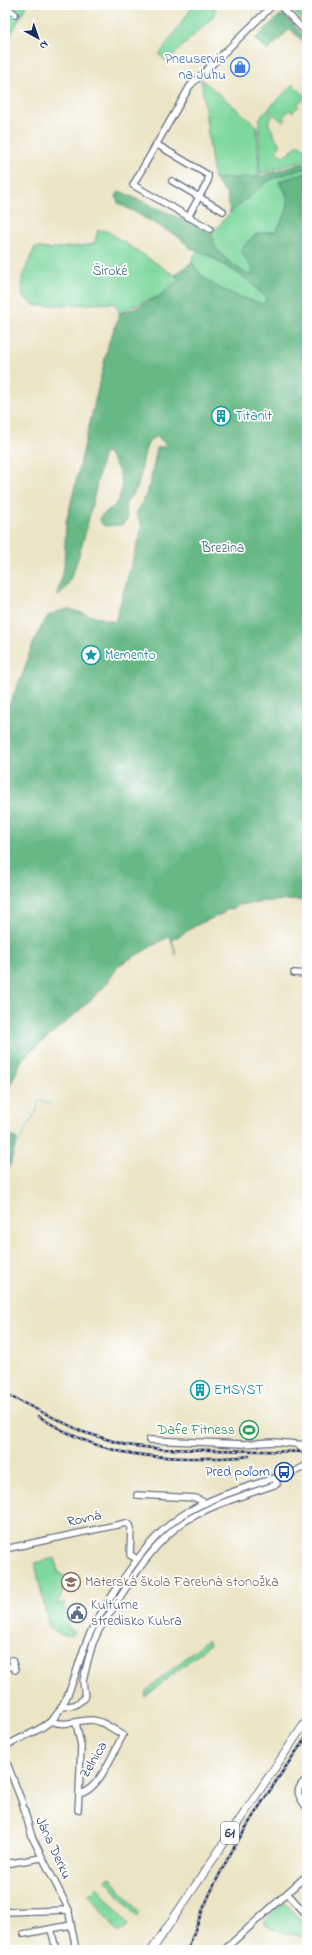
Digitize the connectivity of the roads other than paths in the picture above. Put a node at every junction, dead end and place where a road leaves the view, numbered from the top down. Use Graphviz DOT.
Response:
graph roads {
  1 [pos="273,5"];
  2 [pos="279,5"];
  3 [pos="5,6"];
  4 [pos="15,14"];
  5 [pos="307,33"];
  6 [pos="156,144"];
  7 [pos="172,180"];
  8 [pos="199,197"];
  9 [pos="223,211"];
  10 [pos="188,217"];
  11 [pos="210,230"];
  12 [pos="294,973"];
  13 [pos="307,974"];
  14 [pos="149,1440"];
  15 [pos="307,1445"];
  16 [pos="299,1446"];
  17 [pos="307,1454"];
  18 [pos="306,1466"];
  19 [pos="275,1478"];
  20 [pos="245,1489"];
  21 [pos="137,1495"];
  22 [pos="247,1495"];
  23 [pos="211,1500"];
  24 [pos="205,1503"];
  25 [pos="214,1507"];
  26 [pos="180,1517"];
  27 [pos="184,1522"];
  28 [pos="154,1538"];
  29 [pos="159,1543"];
  30 [pos="5,1549"];
  31 [pos="136,1559"];
  32 [pos="132,1567"];
  33 [pos="138,1572"];
  34 [pos="112,1595"];
  35 [pos="119,1600"];
  36 [pos="94,1626"];
  37 [pos="100,1630"];
  38 [pos="81,1658"];
  39 [pos="12,1660"];
  40 [pos="88,1660"];
  41 [pos="5,1668"];
  42 [pos="74,1678"];
  43 [pos="83,1681"];
  44 [pos="61,1707"];
  45 [pos="307,1720"];
  46 [pos="51,1721"];
  47 [pos="76,1723"];
  48 [pos="5,1747"];
  49 [pos="5,1758"];
  50 [pos="307,1779"];
  51 [pos="79,1794"];
  52 [pos="307,1808"];
  53 [pos="78,1810"];
  54 [pos="41,1858"];
  55 [pos="5,1864"];
  56 [pos="307,1875"];
  57 [pos="287,1893"];
  58 [pos="68,1910"];
  59 [pos="5,1912"];
  60 [pos="307,1915"];
  61 [pos="72,1925"];
  62 [pos="51,1929"];
  63 [pos="24,1934"];
  64 [pos="56,1950"];
  65 [pos="76,1950"];
  66 [pos="152,1950"];
  67 [pos="224,1950"];
  1 -- 6 [label="street"];
  2 -- 5 [label="street"];
  3 -- 4 [label="street"];
  6 -- 8 [label="street"];
  6 -- 10 [label="street"];
  7 -- 8 [label="street"];
  8 -- 9 [label="street"];
  8 -- 10 [label="street"];
  10 -- 11 [label="street"];
  12 -- 13 [label="street"];
  14 -- 16 [label="street"];
  15 -- 16 [label="street"];
  16 -- 17 [label="street"];
  18 -- 19 [label="street"];
  19 -- 20 [label="street"];
  19 -- 22 [label="street"];
  20 -- 22 [label="street"];
  20 -- 23 [label="street"];
  21 -- 24 [label="street"];
  22 -- 25 [label="street"];
  23 -- 24 [label="street"];
  23 -- 25 [label="street"];
  24 -- 26 [label="street"];
  25 -- 27 [label="street"];
  26 -- 27 [label="street"];
  26 -- 28 [label="street"];
  27 -- 29 [label="street"];
  28 -- 29 [label="street"];
  28 -- 31 [label="street"];
  29 -- 33 [label="street"];
  30 -- 31 [label="street, Rovná"];
  31 -- 32 [label="street"];
  32 -- 33 [label="street"];
  32 -- 34 [label="street"];
  33 -- 35 [label="street"];
  34 -- 35 [label="street"];
  34 -- 36 [label="street"];
  35 -- 37 [label="street"];
  36 -- 37 [label="street"];
  36 -- 38 [label="street"];
  37 -- 40 [label="street"];
  38 -- 40 [label="street"];
  38 -- 42 [label="street"];
  39 -- 41 [label="street"];
  40 -- 43 [label="street"];
  42 -- 43 [label="street"];
  42 -- 44 [label="street"];
  43 -- 44 [label="street"];
  44 -- 46 [label="street"];
  45 -- 66 [label="main road, 61"];
  46 -- 47 [label="street, Zelnica"];
  46 -- 48 [label="street"];
  47 -- 51 [label="street, Zelnica"];
  47 -- 51 [label="street, Zelnica"];
  49 -- 54 [label="street, Jána Derku"];
  50 -- 52 [label="street"];
  51 -- 53 [label="street"];
  54 -- 55 [label="street"];
  54 -- 58 [label="street, Jána Derku"];
  56 -- 57 [label="street"];
  57 -- 60 [label="street"];
  57 -- 67 [label="street"];
  58 -- 59 [label="street"];
  58 -- 61 [label="street, Jána Derku"];
  61 -- 62 [label="street"];
  61 -- 65 [label="street, Jána Derku"];
  62 -- 63 [label="street"];
  62 -- 64 [label="street"];
}
